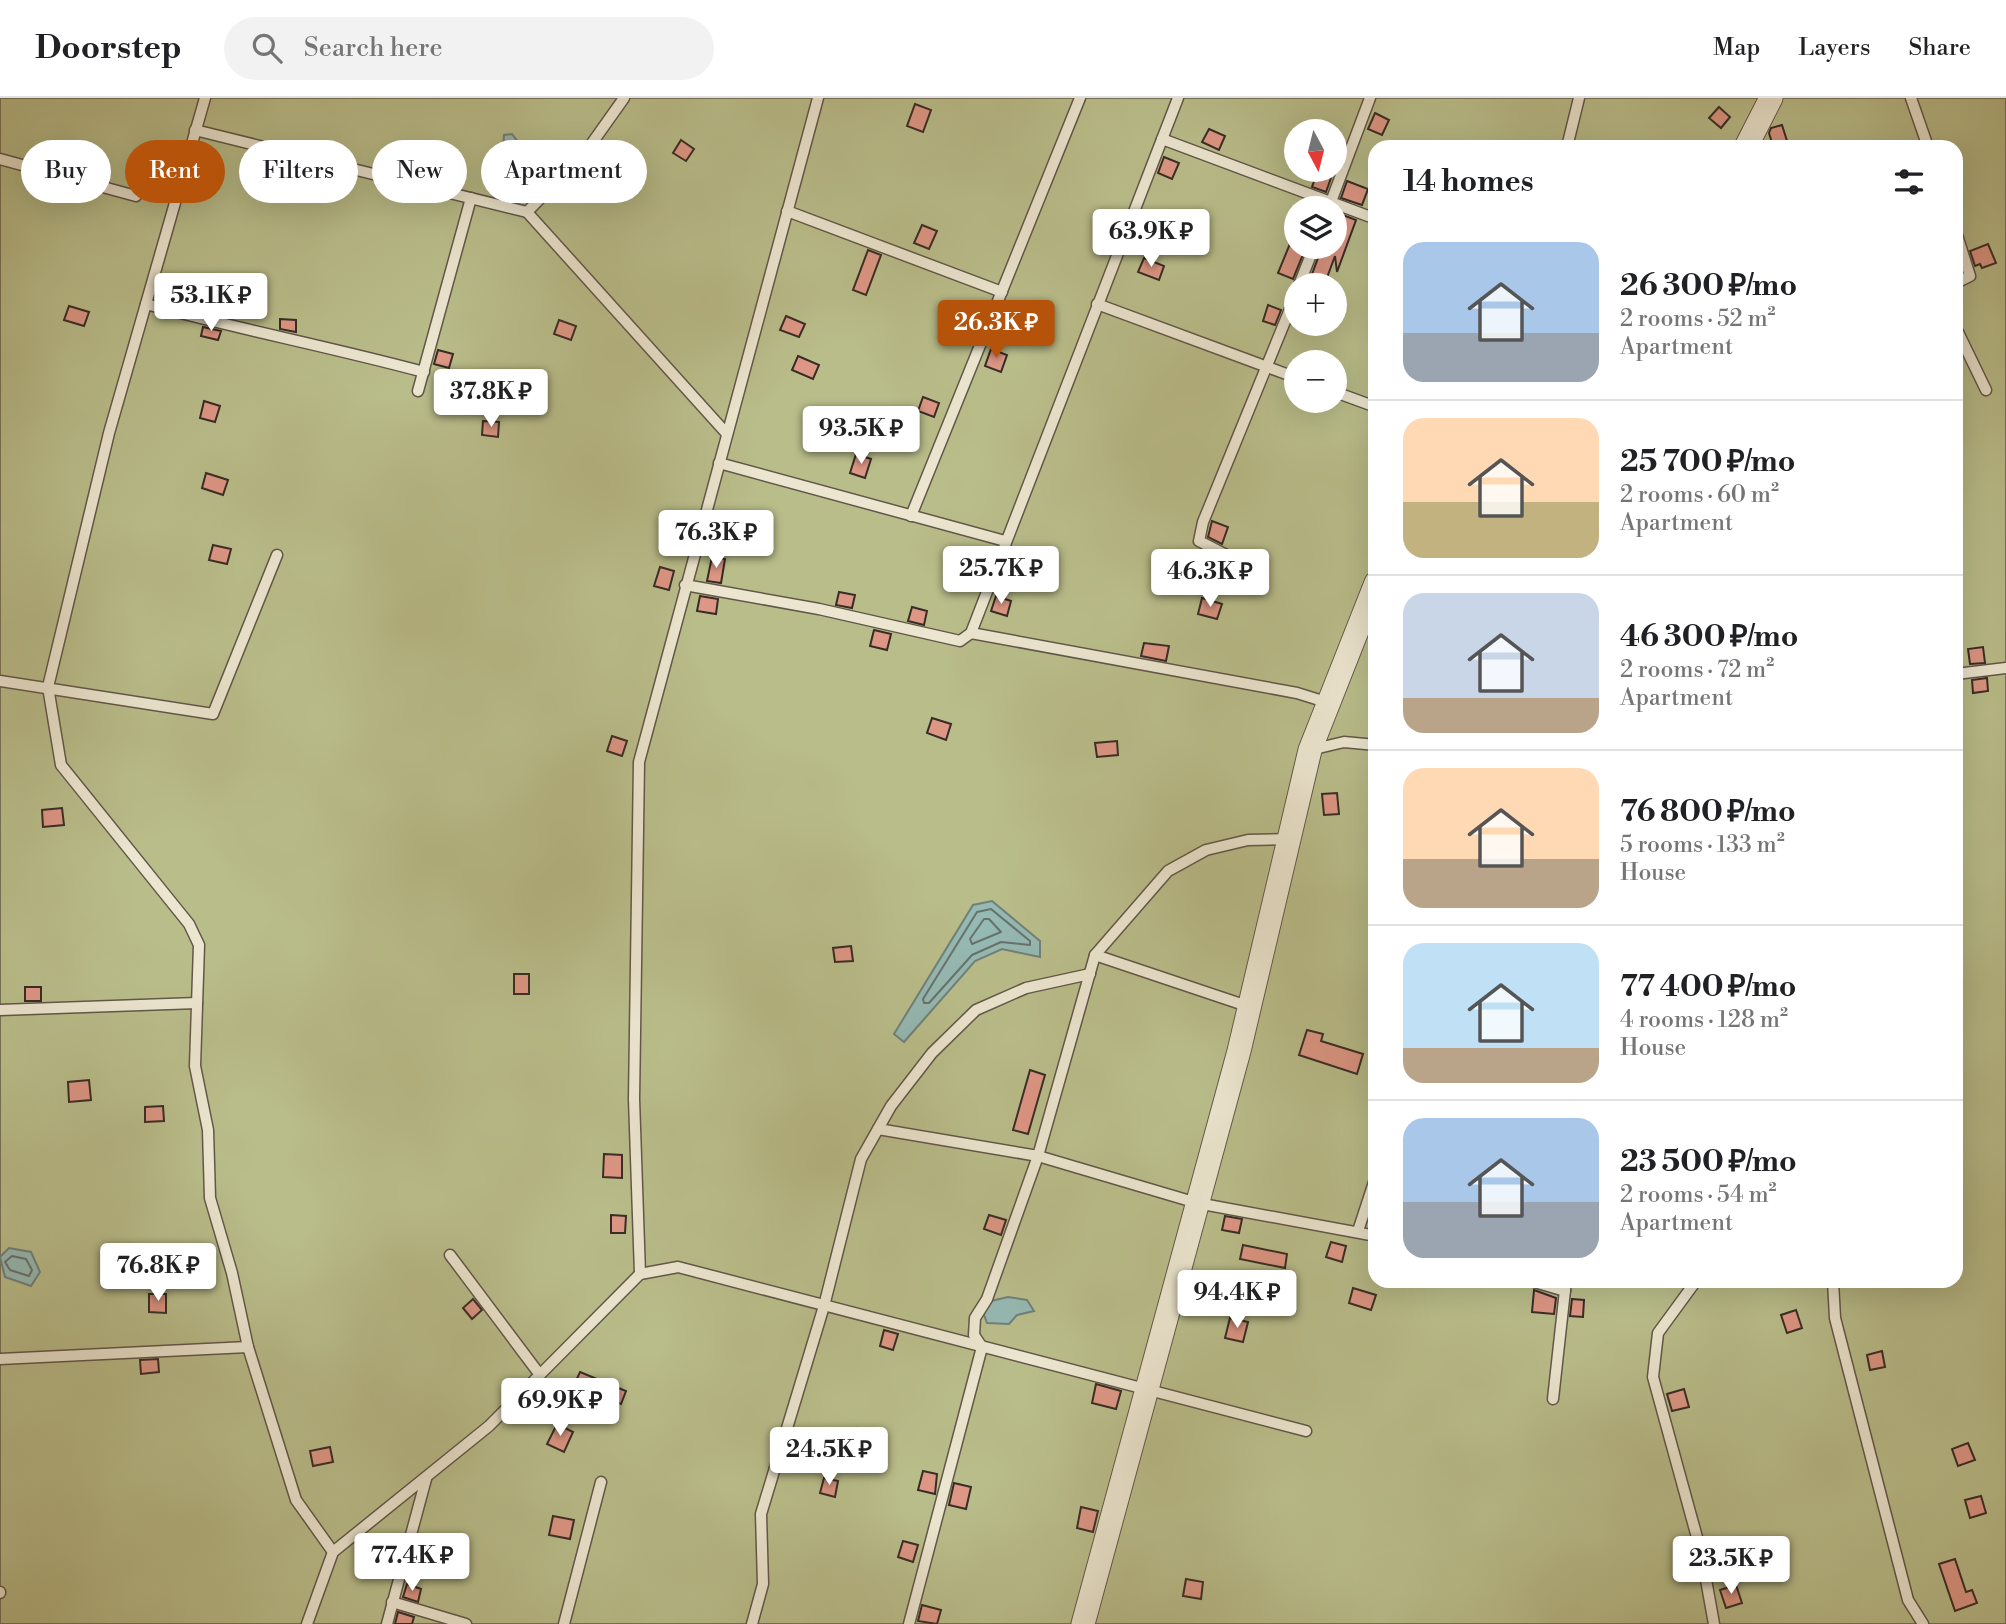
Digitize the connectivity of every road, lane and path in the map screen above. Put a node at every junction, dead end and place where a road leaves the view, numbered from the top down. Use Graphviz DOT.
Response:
graph roads {
  1 [pos="205,98"];
  2 [pos="624,98"];
  3 [pos="818,98"];
  4 [pos="1080,98"];
  5 [pos="1178,98"];
  6 [pos="1370,98"];
  7 [pos="1578,98"];
  8 [pos="1771,98"];
  9 [pos="1911,98"];
  10 [pos="195,130"];
  11 [pos="1162,139"];
  12 [pos="1569,140"];
  13 [pos="1750,140"];
  14 [pos="1926,140"];
  15 [pos="0,159"];
  16 [pos="125,192"];
  17 [pos="1306,196"];
  18 [pos="1332,196"];
  19 [pos="471,198"];
  20 [pos="1347,210"];
  21 [pos="787,211"];
  22 [pos="527,212"];
  23 [pos="1368,217"];
  24 [pos="1963,254"];
  25 [pos="1963,280"];
  26 [pos="1002,292"];
  27 [pos="146,304"];
  28 [pos="1097,304"];
  29 [pos="1284,326"];
  30 [pos="1963,342"];
  31 [pos="1268,367"];
  32 [pos="424,372"];
  33 [pos="1284,373"];
  34 [pos="1986,390"];
  35 [pos="418,391"];
  36 [pos="1347,396"];
  37 [pos="1368,404"];
  38 [pos="727,434"];
  39 [pos="719,463"];
  40 [pos="911,516"];
  41 [pos="1004,541"];
  42 [pos="277,555"];
  43 [pos="1262,562"];
  44 [pos="685,585"];
  45 [pos="1368,606"];
  46 [pos="971,633"];
  47 [pos="2006,668"];
  48 [pos="1963,673"];
  49 [pos="0,681"];
  50 [pos="48,687"];
  51 [pos="1329,703"];
  52 [pos="1368,744"];
  53 [pos="1310,750"];
  54 [pos="1289,839"];
  55 [pos="1095,955"];
  56 [pos="1090,974"];
  57 [pos="197,1003"];
  58 [pos="1250,1006"];
  59 [pos="0,1010"];
  60 [pos="878,1129"];
  61 [pos="1038,1156"];
  62 [pos="1368,1200"];
  63 [pos="1198,1203"];
  64 [pos="1358,1231"];
  65 [pos="1368,1234"];
  66 [pos="450,1255"];
  67 [pos="640,1274"];
  68 [pos="1566,1288"];
  69 [pos="1691,1288"];
  70 [pos="1833,1288"];
  71 [pos="824,1307"];
  72 [pos="248,1347"];
  73 [pos="982,1347"];
  74 [pos="0,1359"];
  75 [pos="540,1375"];
  76 [pos="1146,1389"];
  77 [pos="1553,1399"];
  78 [pos="1306,1432"];
  79 [pos="426,1479"];
  80 [pos="601,1482"];
  81 [pos="333,1552"];
  82 [pos="392,1602"];
  83 [pos="307,1624"];
  84 [pos="387,1624"];
  85 [pos="466,1624"];
  86 [pos="564,1624"];
  87 [pos="752,1624"];
  88 [pos="909,1624"];
  89 [pos="1083,1624"];
  90 [pos="1714,1624"];
  91 [pos="1923,1624"];
  1 -- 10 [label="lane"];
  2 -- 22 [label="lane"];
  3 -- 21 [label="lane"];
  4 -- 26 [label="lane"];
  5 -- 11 [label="lane"];
  6 -- 18 [label="lane"];
  7 -- 12 [label="lane"];
  8 -- 13 [label="street"];
  9 -- 14 [label="lane"];
  10 -- 19 [label="lane"];
  10 -- 27 [label="lane"];
  11 -- 17 [label="lane"];
  11 -- 28 [label="lane"];
  15 -- 16 [label="lane"];
  19 -- 22 [label="lane"];
  19 -- 32 [label="lane"];
  20 -- 23 [label="lane"];
  21 -- 26 [label="lane"];
  21 -- 38 [label="lane"];
  22 -- 38 [label="lane"];
  24 -- 25 [label="lane"];
  26 -- 40 [label="lane"];
  27 -- 32 [label="lane"];
  27 -- 50 [label="lane"];
  28 -- 31 [label="lane"];
  28 -- 41 [label="lane"];
  29 -- 31 [label="lane"];
  30 -- 34 [label="lane"];
  31 -- 33 [label="lane"];
  31 -- 43 [label="lane"];
  32 -- 35 [label="lane"];
  36 -- 37 [label="lane"];
  38 -- 39 [label="lane"];
  39 -- 40 [label="lane"];
  39 -- 44 [label="lane"];
  40 -- 41 [label="lane"];
  41 -- 46 [label="lane"];
  42 -- 50 [label="lane"];
  44 -- 46 [label="lane"];
  44 -- 67 [label="lane"];
  45 -- 51 [label="street"];
  46 -- 51 [label="lane"];
  47 -- 48 [label="lane"];
  49 -- 50 [label="lane"];
  50 -- 57 [label="lane"];
  51 -- 53 [label="street"];
  52 -- 53 [label="lane"];
  53 -- 54 [label="street"];
  54 -- 55 [label="lane"];
  54 -- 58 [label="street"];
  55 -- 56 [label="lane"];
  55 -- 58 [label="lane"];
  56 -- 60 [label="lane"];
  56 -- 61 [label="lane"];
  57 -- 59 [label="lane"];
  57 -- 72 [label="lane"];
  58 -- 63 [label="street"];
  60 -- 61 [label="lane"];
  60 -- 71 [label="lane"];
  61 -- 63 [label="lane"];
  61 -- 73 [label="lane"];
  62 -- 64 [label="lane"];
  63 -- 64 [label="lane"];
  63 -- 76 [label="street"];
  64 -- 65 [label="lane"];
  66 -- 75 [label="lane"];
  67 -- 71 [label="lane"];
  67 -- 75 [label="lane"];
  68 -- 77 [label="lane"];
  69 -- 90 [label="lane"];
  70 -- 91 [label="lane"];
  71 -- 73 [label="lane"];
  71 -- 87 [label="lane"];
  72 -- 74 [label="lane"];
  72 -- 81 [label="lane"];
  73 -- 76 [label="lane"];
  73 -- 88 [label="lane"];
  75 -- 79 [label="lane"];
  76 -- 78 [label="lane"];
  76 -- 89 [label="street"];
  79 -- 81 [label="lane"];
  79 -- 82 [label="lane"];
  80 -- 86 [label="lane"];
  81 -- 83 [label="lane"];
  82 -- 84 [label="lane"];
  82 -- 85 [label="lane"];
}
